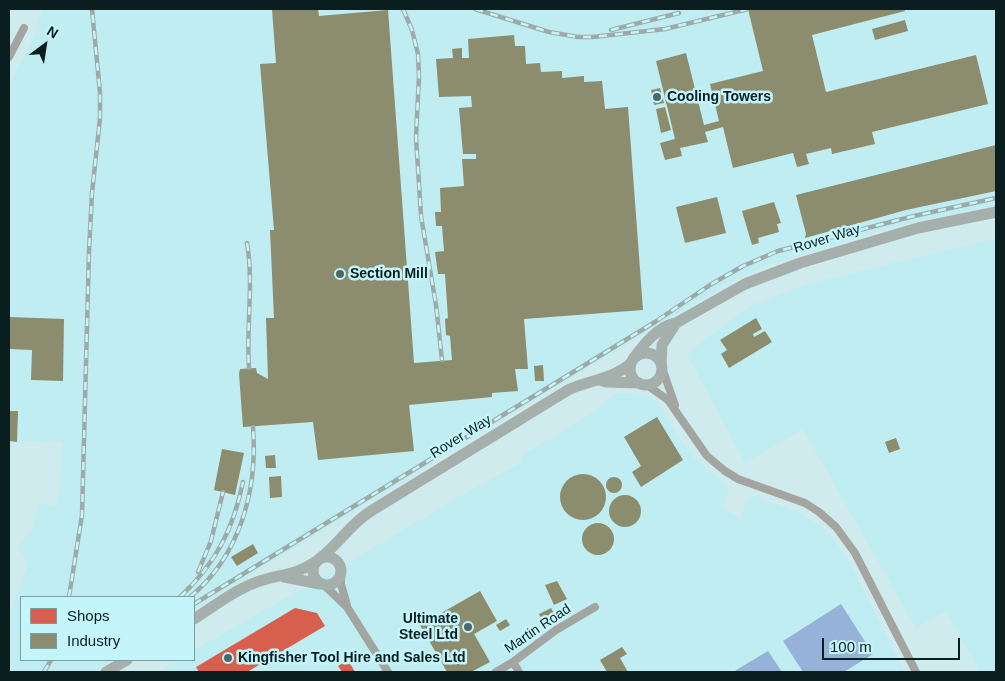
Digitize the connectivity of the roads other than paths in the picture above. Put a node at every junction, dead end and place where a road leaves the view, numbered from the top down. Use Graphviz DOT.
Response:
graph roads {
  1 [pos="24,28"];
  2 [pos="9,57"];
  3 [pos="996,212"];
  4 [pos="676,323"];
  5 [pos="632,361"];
  6 [pos="661,366"];
  7 [pos="600,380"];
  8 [pos="643,384"];
  9 [pos="676,410"];
  10 [pos="346,533"];
  11 [pos="317,560"];
  12 [pos="340,570"];
  13 [pos="283,576"];
  14 [pos="323,585"];
  15 [pos="347,607"];
  16 [pos="595,607"];
  17 [pos="195,618"];
  18 [pos="125,661"];
  19 [pos="513,662"];
  20 [pos="106,672"];
  21 [pos="388,672"];
  22 [pos="496,672"];
  23 [pos="519,672"];
  24 [pos="916,672"];
  1 -- 2 [label="street"];
  3 -- 4 [label="street, Rover Way"];
  4 -- 5 [label="street, Rover Way"];
  4 -- 6 [label="street, Rover Way"];
  5 -- 6 [label="street"];
  5 -- 7 [label="street, Rover Way"];
  5 -- 8 [label="street"];
  6 -- 8 [label="street"];
  6 -- 9 [label="street"];
  7 -- 8 [label="street, Rover Way"];
  7 -- 10 [label="street, Rover Way"];
  8 -- 9 [label="street"];
  9 -- 24 [label="street"];
  10 -- 11 [label="street, Rover Way"];
  10 -- 12 [label="street, Rover Way"];
  11 -- 12 [label="street"];
  11 -- 13 [label="street, Rover Way"];
  11 -- 14 [label="street"];
  12 -- 14 [label="street"];
  12 -- 15 [label="street"];
  13 -- 14 [label="street, Rover Way"];
  13 -- 17 [label="street, Rover Way"];
  14 -- 15 [label="street"];
  15 -- 21 [label="street"];
  16 -- 19 [label="street, Martin Road"];
  18 -- 20 [label="street"];
  19 -- 22 [label="street, Martin Road"];
  19 -- 23 [label="street"];
}
